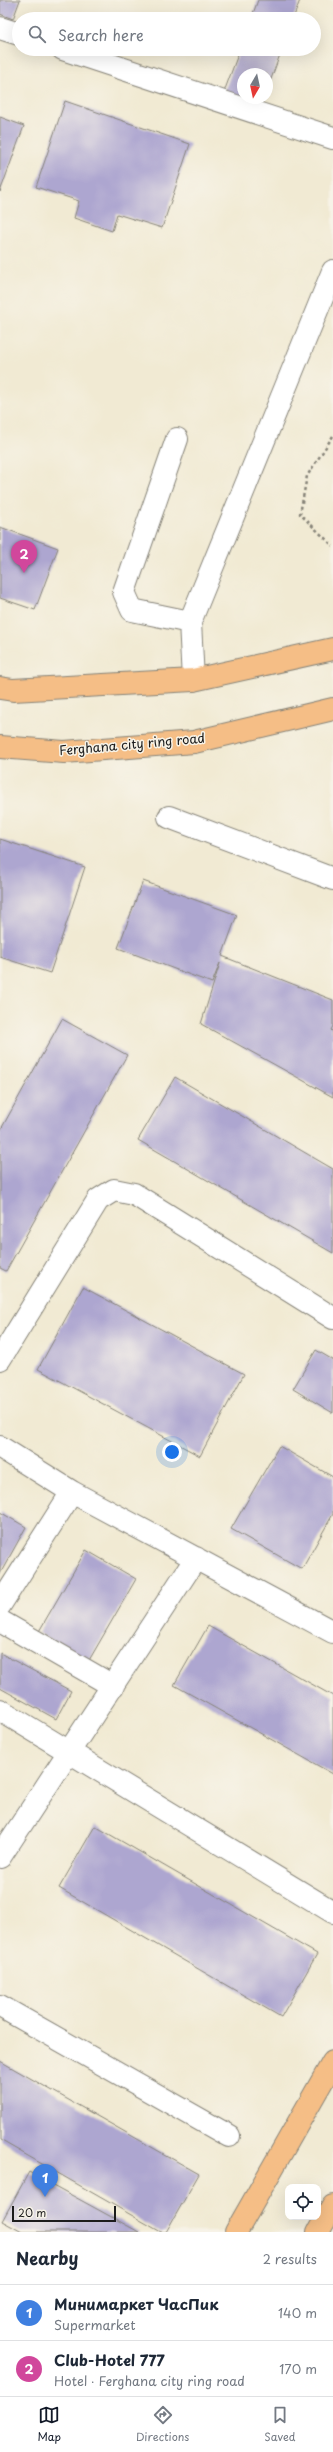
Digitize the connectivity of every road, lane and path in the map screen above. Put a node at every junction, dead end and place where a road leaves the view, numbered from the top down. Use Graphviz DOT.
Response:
graph roads {
  1 [pos="0,28"];
  2 [pos="12,32"];
  3 [pos="84,56"];
  4 [pos="333,138"];
  5 [pos="333,271"];
  6 [pos="333,436"];
  7 [pos="177,440"];
  8 [pos="333,546"];
  9 [pos="190,622"];
  10 [pos="333,649"];
  11 [pos="192,680"];
  12 [pos="0,688"];
  13 [pos="333,709"];
  14 [pos="0,747"];
  15 [pos="169,817"];
  16 [pos="333,879"];
  17 [pos="333,1318"];
  18 [pos="0,1359"];
  19 [pos="0,1447"];
  20 [pos="72,1492"];
  21 [pos="196,1558"];
  22 [pos="0,1605"];
  23 [pos="0,1622"];
  24 [pos="333,1632"];
  25 [pos="113,1686"];
  26 [pos="0,1710"];
  27 [pos="69,1753"];
  28 [pos="0,1857"];
  29 [pos="333,1912"];
  30 [pos="0,2006"];
  31 [pos="333,2062"];
  32 [pos="230,2136"];
  33 [pos="333,2206"];
  34 [pos="236,2232"];
  35 [pos="318,2232"];
  1 -- 2 [label="street"];
  3 -- 4 [label="street"];
  5 -- 9 [label="street"];
  6 -- 8 [label="path"];
  7 -- 9 [label="street"];
  9 -- 11 [label="street"];
  10 -- 11 [label="main road"];
  11 -- 12 [label="main road"];
  13 -- 14 [label="main road, Ferghana city ring road"];
  15 -- 16 [label="street"];
  17 -- 18 [label="street"];
  19 -- 20 [label="street"];
  20 -- 21 [label="street"];
  20 -- 22 [label="street"];
  21 -- 24 [label="street"];
  21 -- 25 [label="street"];
  23 -- 25 [label="street"];
  25 -- 27 [label="street"];
  26 -- 27 [label="street"];
  27 -- 28 [label="street"];
  27 -- 29 [label="street"];
  30 -- 32 [label="street"];
  31 -- 34 [label="main road"];
  33 -- 35 [label="main road"];
}
